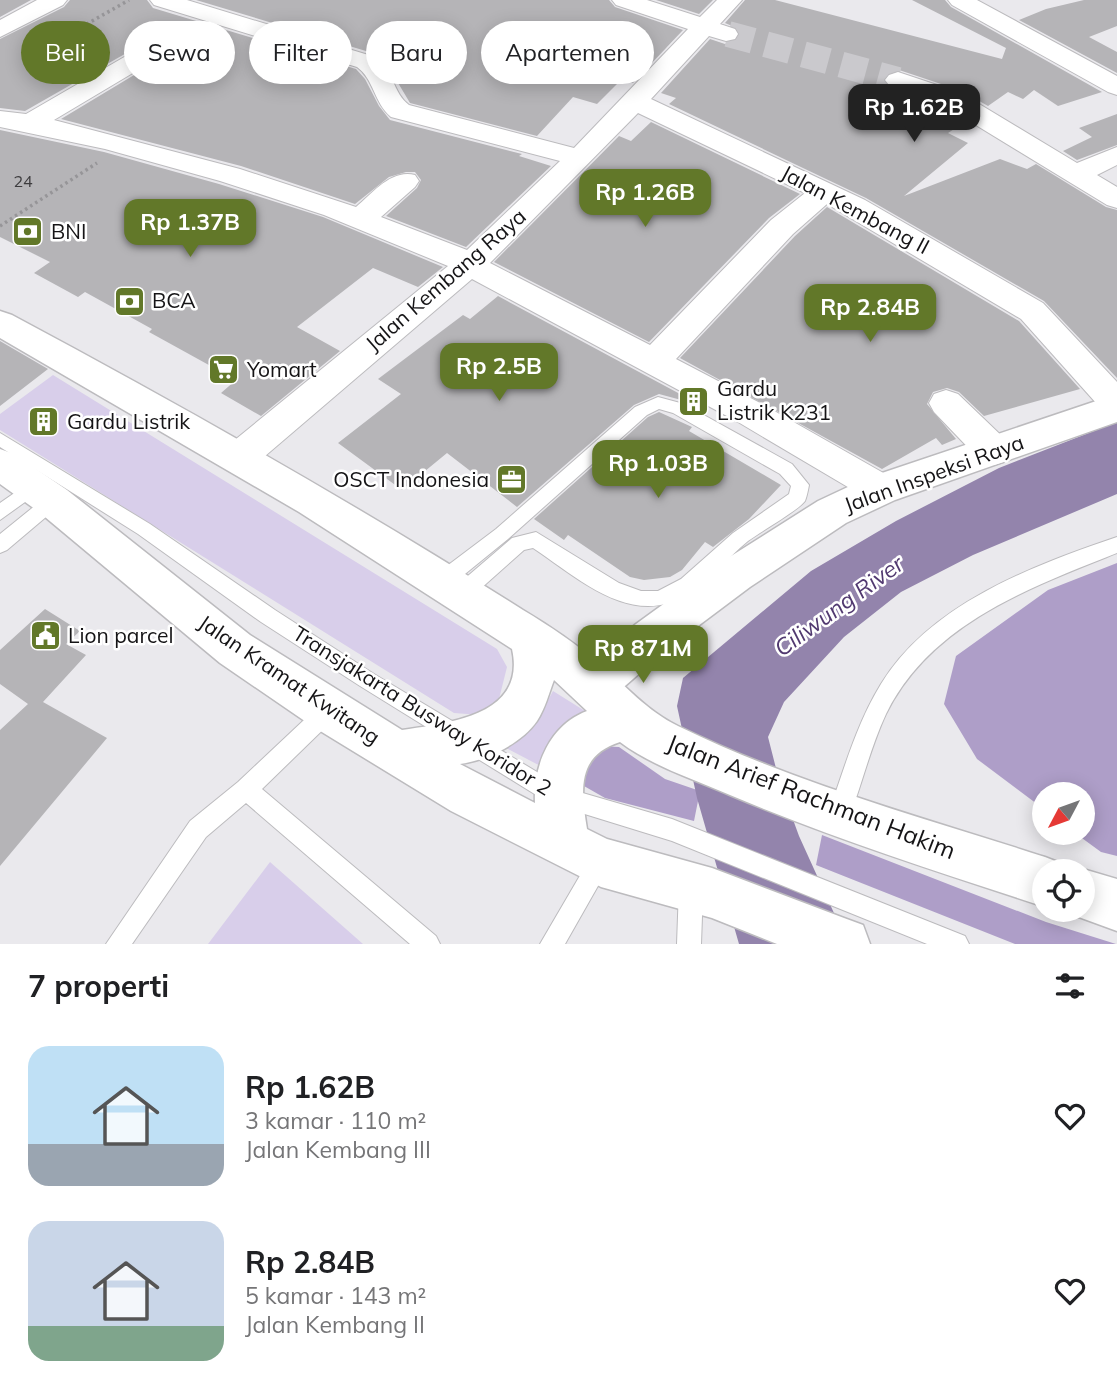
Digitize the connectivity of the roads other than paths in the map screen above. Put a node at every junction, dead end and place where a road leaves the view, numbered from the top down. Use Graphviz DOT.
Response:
graph roads {
  1 [pos="55,0"];
  2 [pos="162,0"];
  3 [pos="624,0"];
  4 [pos="730,0"];
  5 [pos="961,0"];
  6 [pos="0,30"];
  7 [pos="716,31"];
  8 [pos="124,68"];
  9 [pos="898,80"];
  10 [pos="1117,87"];
  11 [pos="634,101"];
  12 [pos="0,119"];
  13 [pos="30,123"];
  14 [pos="1117,155"];
  15 [pos="580,158"];
  16 [pos="1077,173"];
  17 [pos="405,181"];
  18 [pos="825,191"];
  19 [pos="1117,199"];
  20 [pos="360,219"];
  21 [pos="471,264"];
  22 [pos="0,323"];
  23 [pos="655,361"];
  24 [pos="946,403"];
  25 [pos="1117,406"];
  26 [pos="0,439"];
  27 [pos="994,452"];
  28 [pos="238,458"];
  29 [pos="0,464"];
  30 [pos="881,489"];
  31 [pos="43,494"];
  32 [pos="0,513"];
  33 [pos="0,545"];
  34 [pos="1117,545"];
  35 [pos="452,587"];
  36 [pos="531,637"];
  37 [pos="593,686"];
  38 [pos="328,711"];
  39 [pos="642,730"];
  40 [pos="469,741"];
  41 [pos="396,753"];
  42 [pos="246,789"];
  43 [pos="557,796"];
  44 [pos="840,812"];
  45 [pos="583,853"];
  46 [pos="1032,877"];
  47 [pos="701,890"];
  48 [pos="1095,898"];
  49 [pos="1117,905"];
  50 [pos="848,923"];
  51 [pos="118,944"];
  52 [pos="428,944"];
  53 [pos="552,944"];
  54 [pos="689,944"];
  55 [pos="957,944"];
  1 -- 6 [label="street"];
  2 -- 15 [label="street"];
  3 -- 7 [label="street"];
  4 -- 7 [label="street, Jalan Kembang Raya"];
  5 -- 10 [label="street"];
  7 -- 11 [label="street, Jalan Kembang Raya"];
  8 -- 13 [label="street"];
  9 -- 16 [label="street"];
  11 -- 15 [label="street, Jalan Kembang Raya"];
  11 -- 18 [label="street, Jalan Kembang II"];
  12 -- 13 [label="street"];
  13 -- 20 [label="street"];
  14 -- 16 [label="street"];
  15 -- 21 [label="street, Jalan Kembang Raya"];
  16 -- 19 [label="street"];
  17 -- 20 [label="street"];
  18 -- 23 [label="street"];
  18 -- 25 [label="street, Jalan Kembang II"];
  20 -- 21 [label="street"];
  21 -- 23 [label="street"];
  21 -- 28 [label="street, Jalan Kembang Raya"];
  22 -- 28 [label="main road"];
  23 -- 30 [label="street"];
  24 -- 27 [label="street"];
  25 -- 27 [label="main road, Jalan Inspeksi Raya"];
  26 -- 40 [label="lane, Transjakarta Busway Koridor 2"];
  27 -- 30 [label="main road, Jalan Inspeksi Raya"];
  28 -- 35 [label="main road"];
  29 -- 31 [label="main road, Jalan Kramat Kwitang"];
  30 -- 37 [label="main road, Jalan Inspeksi Raya"];
  31 -- 32 [label="lane"];
  31 -- 33 [label="lane"];
  31 -- 38 [label="main road, Jalan Kramat Kwitang"];
  34 -- 44 [label="lane"];
  35 -- 35 [label="lane"];
  35 -- 36 [label="main road"];
  36 -- 37 [label="main road"];
  36 -- 40 [label="main road"];
  37 -- 39 [label="main road, Jalan Arief Rachman Hakim"];
  38 -- 41 [label="main road, Jalan Kramat Kwitang"];
  38 -- 42 [label="lane"];
  39 -- 43 [label="main road"];
  39 -- 44 [label="main road, Jalan Arief Rachman Hakim"];
  40 -- 41 [label="main road"];
  40 -- 43 [label="lane, Transjakarta Busway Koridor 2"];
  41 -- 45 [label="main road, Jalan Kramat Kwitang"];
  42 -- 51 [label="lane"];
  42 -- 52 [label="lane"];
  43 -- 45 [label="main road"];
  43 -- 50 [label="lane, Transjakarta Busway Koridor 2"];
  44 -- 46 [label="main road, Jalan Arief Rachman Hakim"];
  45 -- 47 [label="main road"];
  45 -- 53 [label="lane"];
  47 -- 50 [label="main road"];
  47 -- 54 [label="lane"];
  48 -- 49 [label="main road"];
  50 -- 55 [label="lane, Transjakarta Busway Koridor 2"];
}
